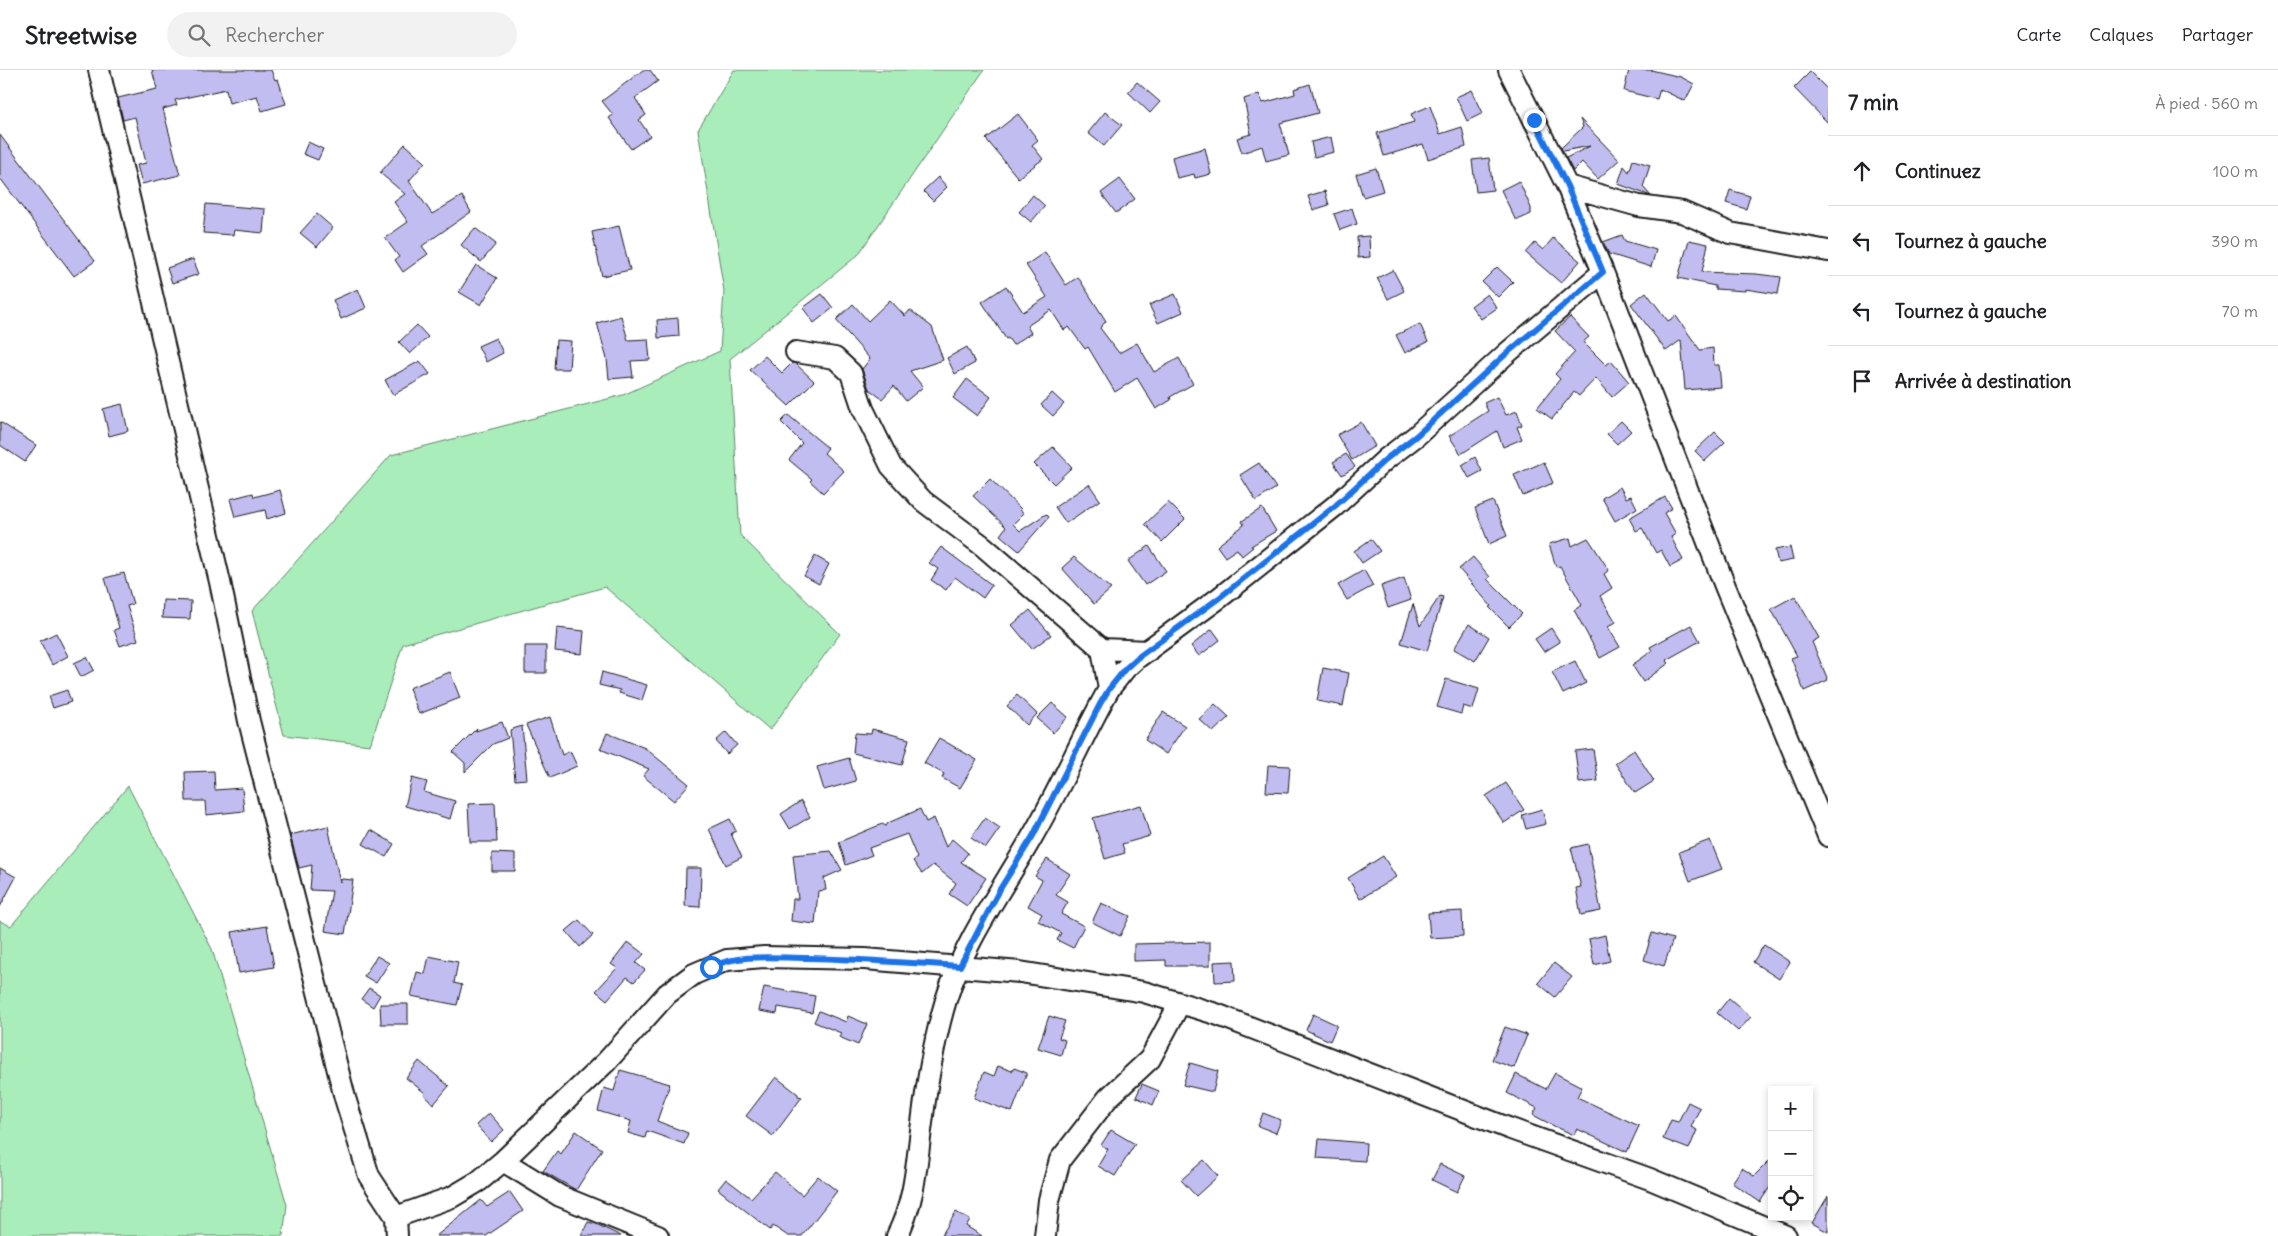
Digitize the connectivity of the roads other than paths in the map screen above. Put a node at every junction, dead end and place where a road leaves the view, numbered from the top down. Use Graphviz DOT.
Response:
graph roads {
  1 [pos="99,70"];
  2 [pos="1509,70"];
  3 [pos="1567,186"];
  4 [pos="1828,251"];
  5 [pos="1603,272"];
  6 [pos="796,352"];
  7 [pos="1102,649"];
  8 [pos="1148,651"];
  9 [pos="1109,689"];
  10 [pos="1828,836"];
  11 [pos="960,966"];
  12 [pos="1180,1003"];
  13 [pos="502,1160"];
  14 [pos="396,1226"];
  15 [pos="658,1236"];
  16 [pos="897,1236"];
  17 [pos="1045,1236"];
  18 [pos="1786,1236"];
  1 -- 14 [label="street"];
  2 -- 3 [label="street"];
  3 -- 4 [label="street"];
  3 -- 5 [label="street"];
  5 -- 8 [label="street"];
  5 -- 10 [label="street"];
  6 -- 7 [label="street"];
  7 -- 8 [label="street"];
  7 -- 9 [label="street"];
  8 -- 9 [label="street"];
  9 -- 11 [label="street"];
  11 -- 12 [label="street"];
  11 -- 13 [label="street"];
  11 -- 16 [label="street"];
  12 -- 17 [label="street"];
  12 -- 18 [label="street"];
  13 -- 14 [label="street"];
  13 -- 15 [label="street"];
}
